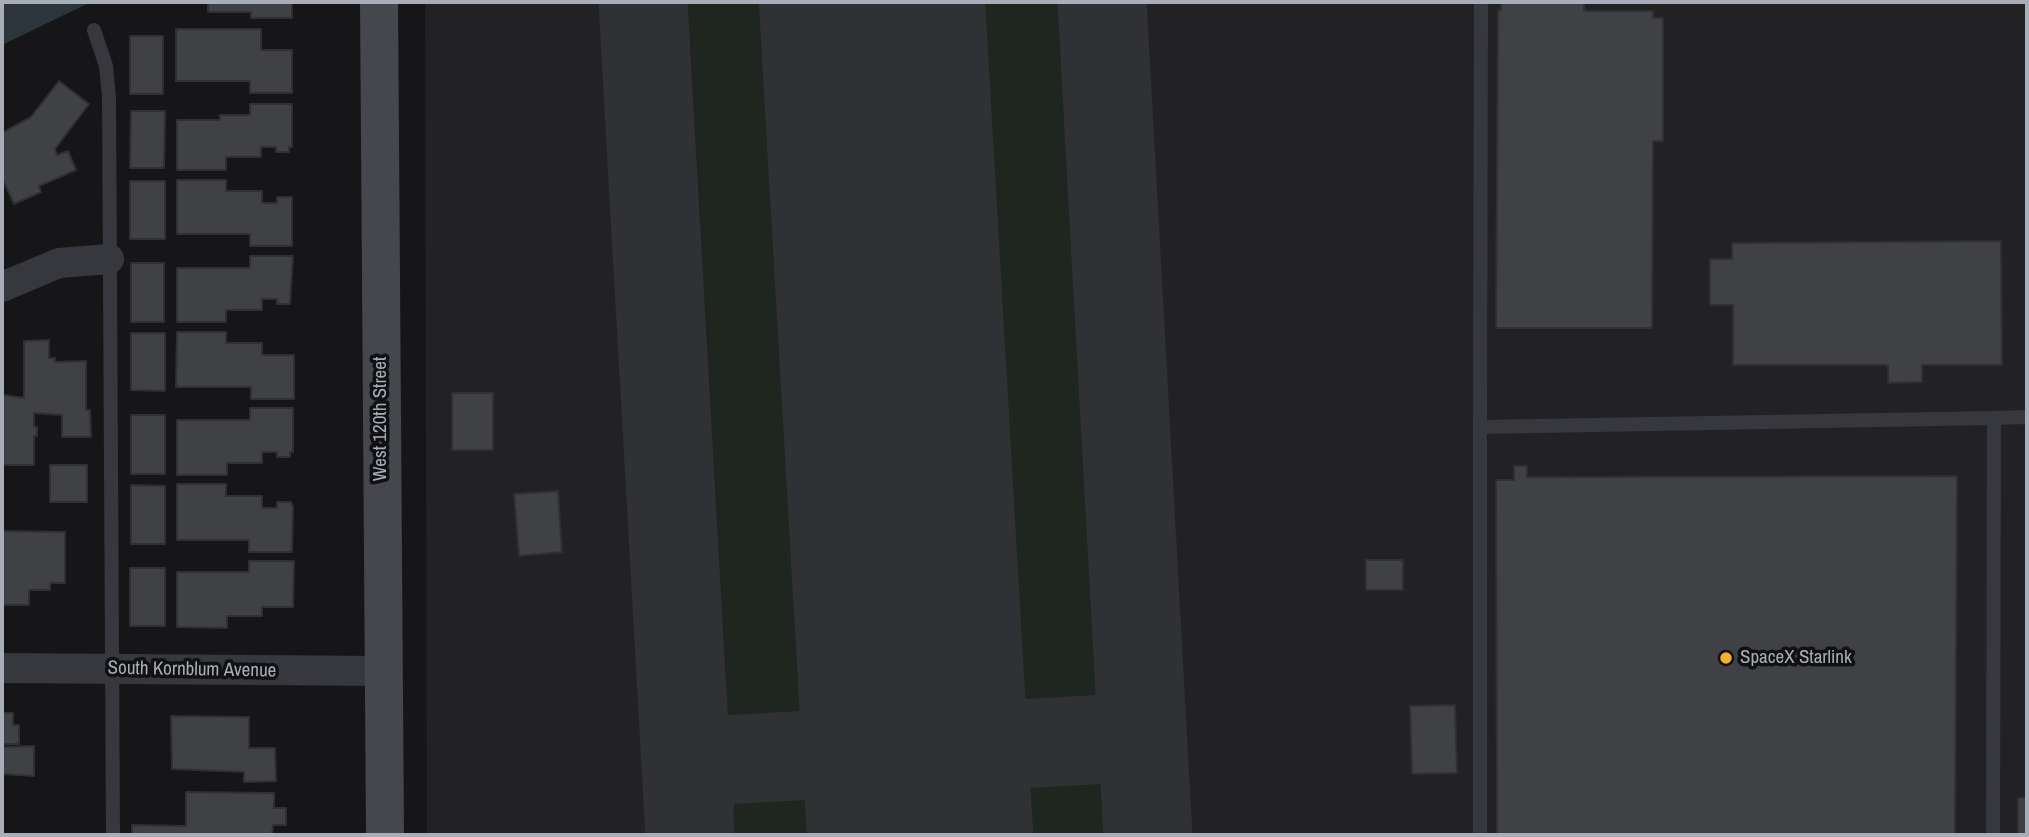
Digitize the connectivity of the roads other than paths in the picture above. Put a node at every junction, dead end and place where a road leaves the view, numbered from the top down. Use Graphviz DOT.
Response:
graph roads {
  1 [pos="379,2"];
  2 [pos="1481,2"];
  3 [pos="94,30"];
  4 [pos="109,258"];
  5 [pos="2,287"];
  6 [pos="1994,418"];
  7 [pos="2027,418"];
  8 [pos="1480,426"];
  9 [pos="2,668"];
  10 [pos="113,669"];
  11 [pos="383,671"];
  12 [pos="113,835"];
  13 [pos="385,835"];
  14 [pos="1480,835"];
  15 [pos="1993,835"];
  1 -- 11 [label="main road, West 120th Street"];
  2 -- 8 [label="lane"];
  3 -- 4 [label="lane"];
  4 -- 5 [label="street"];
  4 -- 10 [label="lane"];
  6 -- 7 [label="lane"];
  6 -- 8 [label="lane"];
  6 -- 15 [label="lane"];
  8 -- 14 [label="lane"];
  9 -- 10 [label="street, South Kornblum Avenue"];
  10 -- 11 [label="street, South Kornblum Avenue"];
  10 -- 12 [label="lane"];
  11 -- 13 [label="main road, West 120th Street"];
}
